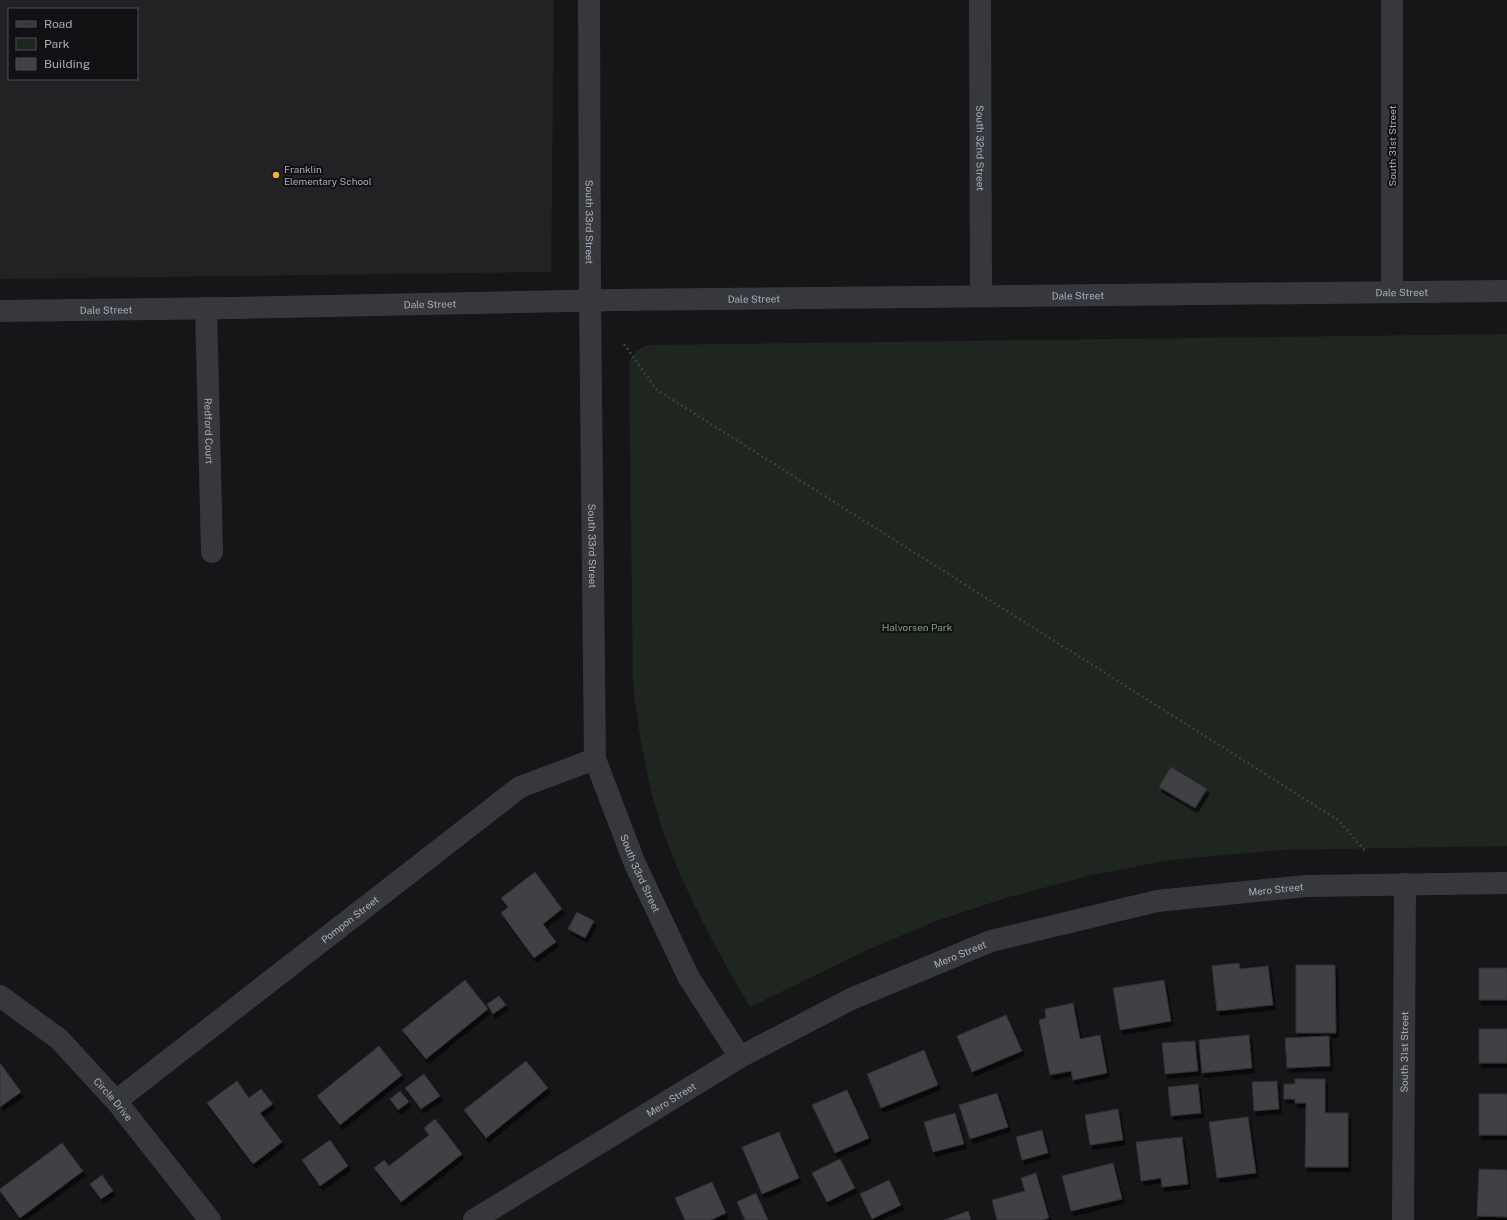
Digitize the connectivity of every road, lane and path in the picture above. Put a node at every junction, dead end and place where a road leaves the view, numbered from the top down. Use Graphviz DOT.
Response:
graph roads {
  1 [pos="589,0"];
  2 [pos="980,0"];
  3 [pos="1392,0"];
  4 [pos="1507,291"];
  5 [pos="1392,292"];
  6 [pos="981,296"];
  7 [pos="590,300"];
  8 [pos="206,308"];
  9 [pos="0,311"];
  10 [pos="624,344"];
  11 [pos="212,552"];
  12 [pos="595,759"];
  13 [pos="1366,852"];
  14 [pos="1507,883"];
  15 [pos="1405,884"];
  16 [pos="0,996"];
  17 [pos="740,1057"];
  18 [pos="116,1102"];
  19 [pos="210,1220"];
  20 [pos="474,1220"];
  21 [pos="1403,1220"];
  1 -- 7 [label="street, South 33rd Street"];
  2 -- 6 [label="street, South 32nd Street"];
  3 -- 5 [label="street, South 31st Street"];
  4 -- 5 [label="street, Dale Street"];
  5 -- 6 [label="street, Dale Street"];
  6 -- 7 [label="street, Dale Street"];
  7 -- 8 [label="street, Dale Street"];
  7 -- 12 [label="street, South 33rd Street"];
  8 -- 9 [label="street, Dale Street"];
  8 -- 11 [label="street, Redford Court"];
  10 -- 13 [label="path"];
  12 -- 17 [label="street, South 33rd Street"];
  12 -- 18 [label="street, Pompon Street"];
  14 -- 15 [label="street, Mero Street"];
  15 -- 17 [label="street, Mero Street"];
  15 -- 21 [label="street, South 31st Street"];
  16 -- 18 [label="street, Circle Drive"];
  17 -- 20 [label="street, Mero Street"];
  18 -- 19 [label="street, Circle Drive"];
}
